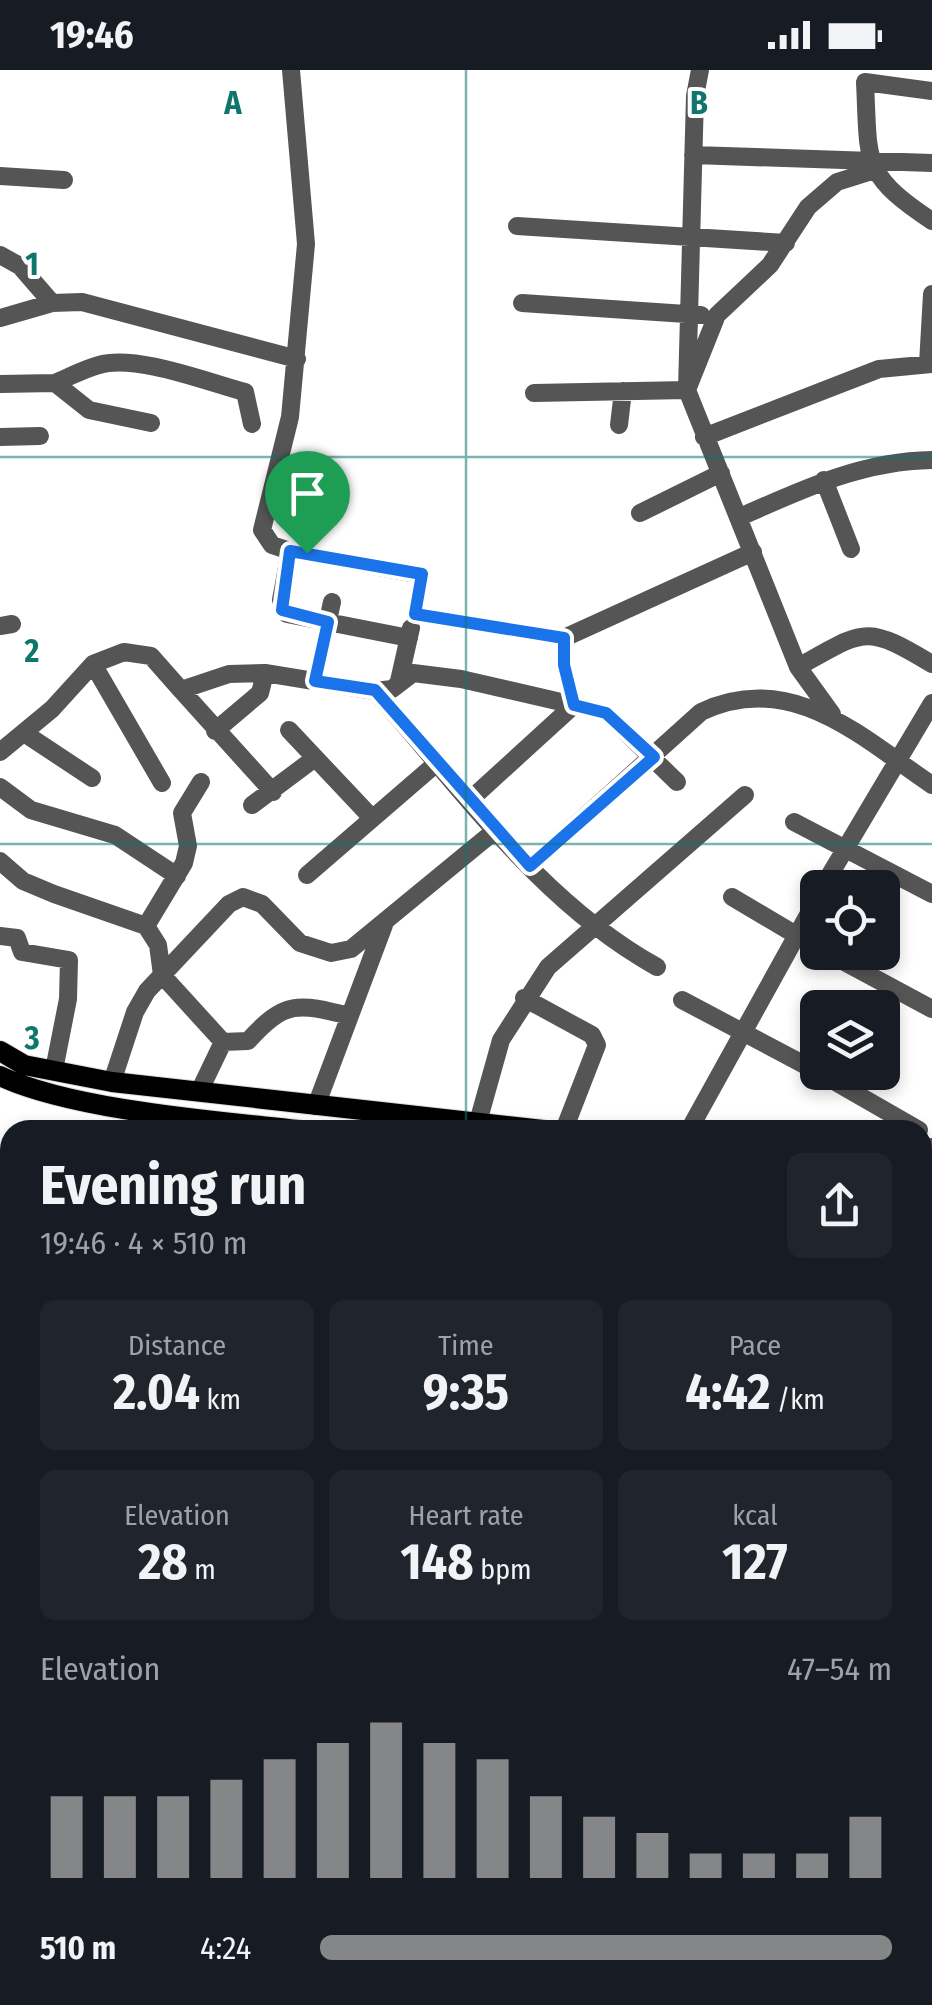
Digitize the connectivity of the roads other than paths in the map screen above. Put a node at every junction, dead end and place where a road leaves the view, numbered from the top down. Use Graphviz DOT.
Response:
graph roads {
  1 [pos="292,70"];
  2 [pos="700,70"];
  3 [pos="932,91"];
  4 [pos="692,155"];
  5 [pos="932,163"];
  6 [pos="870,164"];
  7 [pos="0,176"];
  8 [pos="64,180"];
  9 [pos="932,221"];
  10 [pos="517,226"];
  11 [pos="691,240"];
  12 [pos="786,243"];
  13 [pos="0,255"];
  14 [pos="932,294"];
  15 [pos="52,303"];
  16 [pos="522,304"];
  17 [pos="717,314"];
  18 [pos="691,315"];
  19 [pos="0,318"];
  20 [pos="297,359"];
  21 [pos="930,364"];
  22 [pos="55,383"];
  23 [pos="0,384"];
  24 [pos="688,390"];
  25 [pos="623,391"];
  26 [pos="534,393"];
  27 [pos="151,423"];
  28 [pos="252,424"];
  29 [pos="619,425"];
  30 [pos="40,436"];
  31 [pos="704,436"];
  32 [pos="0,437"];
  33 [pos="932,460"];
  34 [pos="721,473"];
  35 [pos="824,480"];
  36 [pos="640,512"];
  37 [pos="740,517"];
  38 [pos="851,550"];
  39 [pos="290,551"];
  40 [pos="753,552"];
  41 [pos="332,602"];
  42 [pos="415,614"];
  43 [pos="328,622"];
  44 [pos="409,638"];
  45 [pos="564,638"];
  46 [pos="93,664"];
  47 [pos="932,664"];
  48 [pos="798,667"];
  49 [pos="264,672"];
  50 [pos="315,681"];
  51 [pos="399,681"];
  52 [pos="181,690"];
  53 [pos="375,690"];
  54 [pos="932,703"];
  55 [pos="574,705"];
  56 [pos="832,714"];
  57 [pos="289,730"];
  58 [pos="215,731"];
  59 [pos="24,734"];
  60 [pos="0,752"];
  61 [pos="654,757"];
  62 [pos="315,758"];
  63 [pos="438,762"];
  64 [pos="900,763"];
  65 [pos="92,778"];
  66 [pos="201,782"];
  67 [pos="677,782"];
  68 [pos="162,783"];
  69 [pos="932,785"];
  70 [pos="0,786"];
  71 [pos="273,792"];
  72 [pos="745,794"];
  73 [pos="471,799"];
  74 [pos="252,805"];
  75 [pos="372,818"];
  76 [pos="794,822"];
  77 [pos="497,829"];
  78 [pos="844,846"];
  79 [pos="0,860"];
  80 [pos="530,866"];
  81 [pos="831,870"];
  82 [pos="306,875"];
  83 [pos="177,876"];
  84 [pos="932,894"];
  85 [pos="732,897"];
  86 [pos="384,925"];
  87 [pos="146,926"];
  88 [pos="594,926"];
  89 [pos="800,930"];
  90 [pos="0,936"];
  91 [pos="797,936"];
  92 [pos="800,938"];
  93 [pos="656,967"];
  94 [pos="859,970"];
  95 [pos="162,975"];
  96 [pos="524,998"];
  97 [pos="682,1000"];
  98 [pos="932,1010"];
  99 [pos="349,1016"];
  100 [pos="743,1030"];
  101 [pos="223,1042"];
  102 [pos="0,1051"];
  103 [pos="800,1062"];
  104 [pos="54,1070"];
  105 [pos="0,1076"];
  106 [pos="112,1082"];
  107 [pos="849,1090"];
  108 [pos="199,1092"];
  109 [pos="316,1106"];
  110 [pos="172,1120"];
  111 [pos="458,1120"];
  112 [pos="479,1120"];
  113 [pos="568,1120"];
  114 [pos="694,1120"];
  115 [pos="902,1120"];
  1 -- 20 [label="street"];
  2 -- 4 [label="street"];
  3 -- 6 [label="street"];
  4 -- 6 [label="street"];
  4 -- 11 [label="street"];
  5 -- 6 [label="street"];
  6 -- 9 [label="street"];
  6 -- 12 [label="street"];
  7 -- 8 [label="street"];
  10 -- 11 [label="street"];
  11 -- 12 [label="street"];
  11 -- 18 [label="street"];
  12 -- 17 [label="street"];
  13 -- 15 [label="street"];
  14 -- 21 [label="street"];
  15 -- 19 [label="street"];
  15 -- 20 [label="street"];
  16 -- 18 [label="street"];
  17 -- 18 [label="street"];
  17 -- 24 [label="street"];
  18 -- 24 [label="street"];
  20 -- 39 [label="street"];
  21 -- 31 [label="street"];
  22 -- 23 [label="street"];
  22 -- 27 [label="street"];
  22 -- 28 [label="street"];
  24 -- 25 [label="street"];
  24 -- 31 [label="street"];
  25 -- 26 [label="street"];
  25 -- 29 [label="street"];
  30 -- 32 [label="street"];
  31 -- 34 [label="street"];
  33 -- 35 [label="street"];
  34 -- 36 [label="street"];
  34 -- 37 [label="street"];
  35 -- 37 [label="street"];
  35 -- 38 [label="street"];
  37 -- 40 [label="street"];
  39 -- 42 [label="street"];
  39 -- 43 [label="street"];
  40 -- 45 [label="street"];
  40 -- 48 [label="street"];
  41 -- 43 [label="street"];
  42 -- 44 [label="street"];
  42 -- 45 [label="street"];
  43 -- 44 [label="street"];
  43 -- 50 [label="street"];
  44 -- 51 [label="street"];
  45 -- 55 [label="street"];
  46 -- 52 [label="street"];
  46 -- 59 [label="street"];
  46 -- 68 [label="street"];
  47 -- 48 [label="street"];
  48 -- 56 [label="street"];
  49 -- 50 [label="street"];
  49 -- 52 [label="street"];
  49 -- 58 [label="street"];
  50 -- 53 [label="street"];
  51 -- 53 [label="street"];
  51 -- 55 [label="street"];
  52 -- 58 [label="street"];
  53 -- 63 [label="street"];
  54 -- 64 [label="street"];
  55 -- 61 [label="street"];
  55 -- 73 [label="street"];
  56 -- 61 [label="street"];
  56 -- 64 [label="street"];
  57 -- 62 [label="street"];
  58 -- 71 [label="street"];
  59 -- 60 [label="street"];
  59 -- 65 [label="street"];
  61 -- 67 [label="street"];
  61 -- 80 [label="street"];
  62 -- 71 [label="street"];
  62 -- 75 [label="street"];
  63 -- 73 [label="street"];
  63 -- 75 [label="street"];
  64 -- 69 [label="street"];
  64 -- 78 [label="street"];
  66 -- 83 [label="street"];
  70 -- 83 [label="street"];
  71 -- 74 [label="street"];
  72 -- 88 [label="street"];
  73 -- 77 [label="street"];
  75 -- 82 [label="street"];
  76 -- 78 [label="street"];
  77 -- 80 [label="street"];
  77 -- 86 [label="street"];
  78 -- 81 [label="street"];
  78 -- 84 [label="street"];
  79 -- 87 [label="street"];
  80 -- 88 [label="street"];
  83 -- 87 [label="street"];
  85 -- 91 [label="street"];
  86 -- 95 [label="street"];
  86 -- 99 [label="street"];
  87 -- 95 [label="street"];
  88 -- 93 [label="street"];
  88 -- 96 [label="street"];
  89 -- 91 [label="street"];
  90 -- 104 [label="street"];
  91 -- 92 [label="street"];
  91 -- 100 [label="street"];
  94 -- 98 [label="street"];
  95 -- 101 [label="street"];
  95 -- 106 [label="street"];
  96 -- 112 [label="street"];
  96 -- 113 [label="street"];
  97 -- 100 [label="street"];
  99 -- 101 [label="street"];
  99 -- 109 [label="street"];
  100 -- 103 [label="street"];
  100 -- 114 [label="street"];
  101 -- 108 [label="street"];
  102 -- 104 [label="main road"];
  104 -- 106 [label="main road"];
  105 -- 110 [label="main road"];
  106 -- 108 [label="main road"];
  107 -- 115 [label="street"];
  108 -- 109 [label="main road"];
  109 -- 111 [label="main road"];
}
